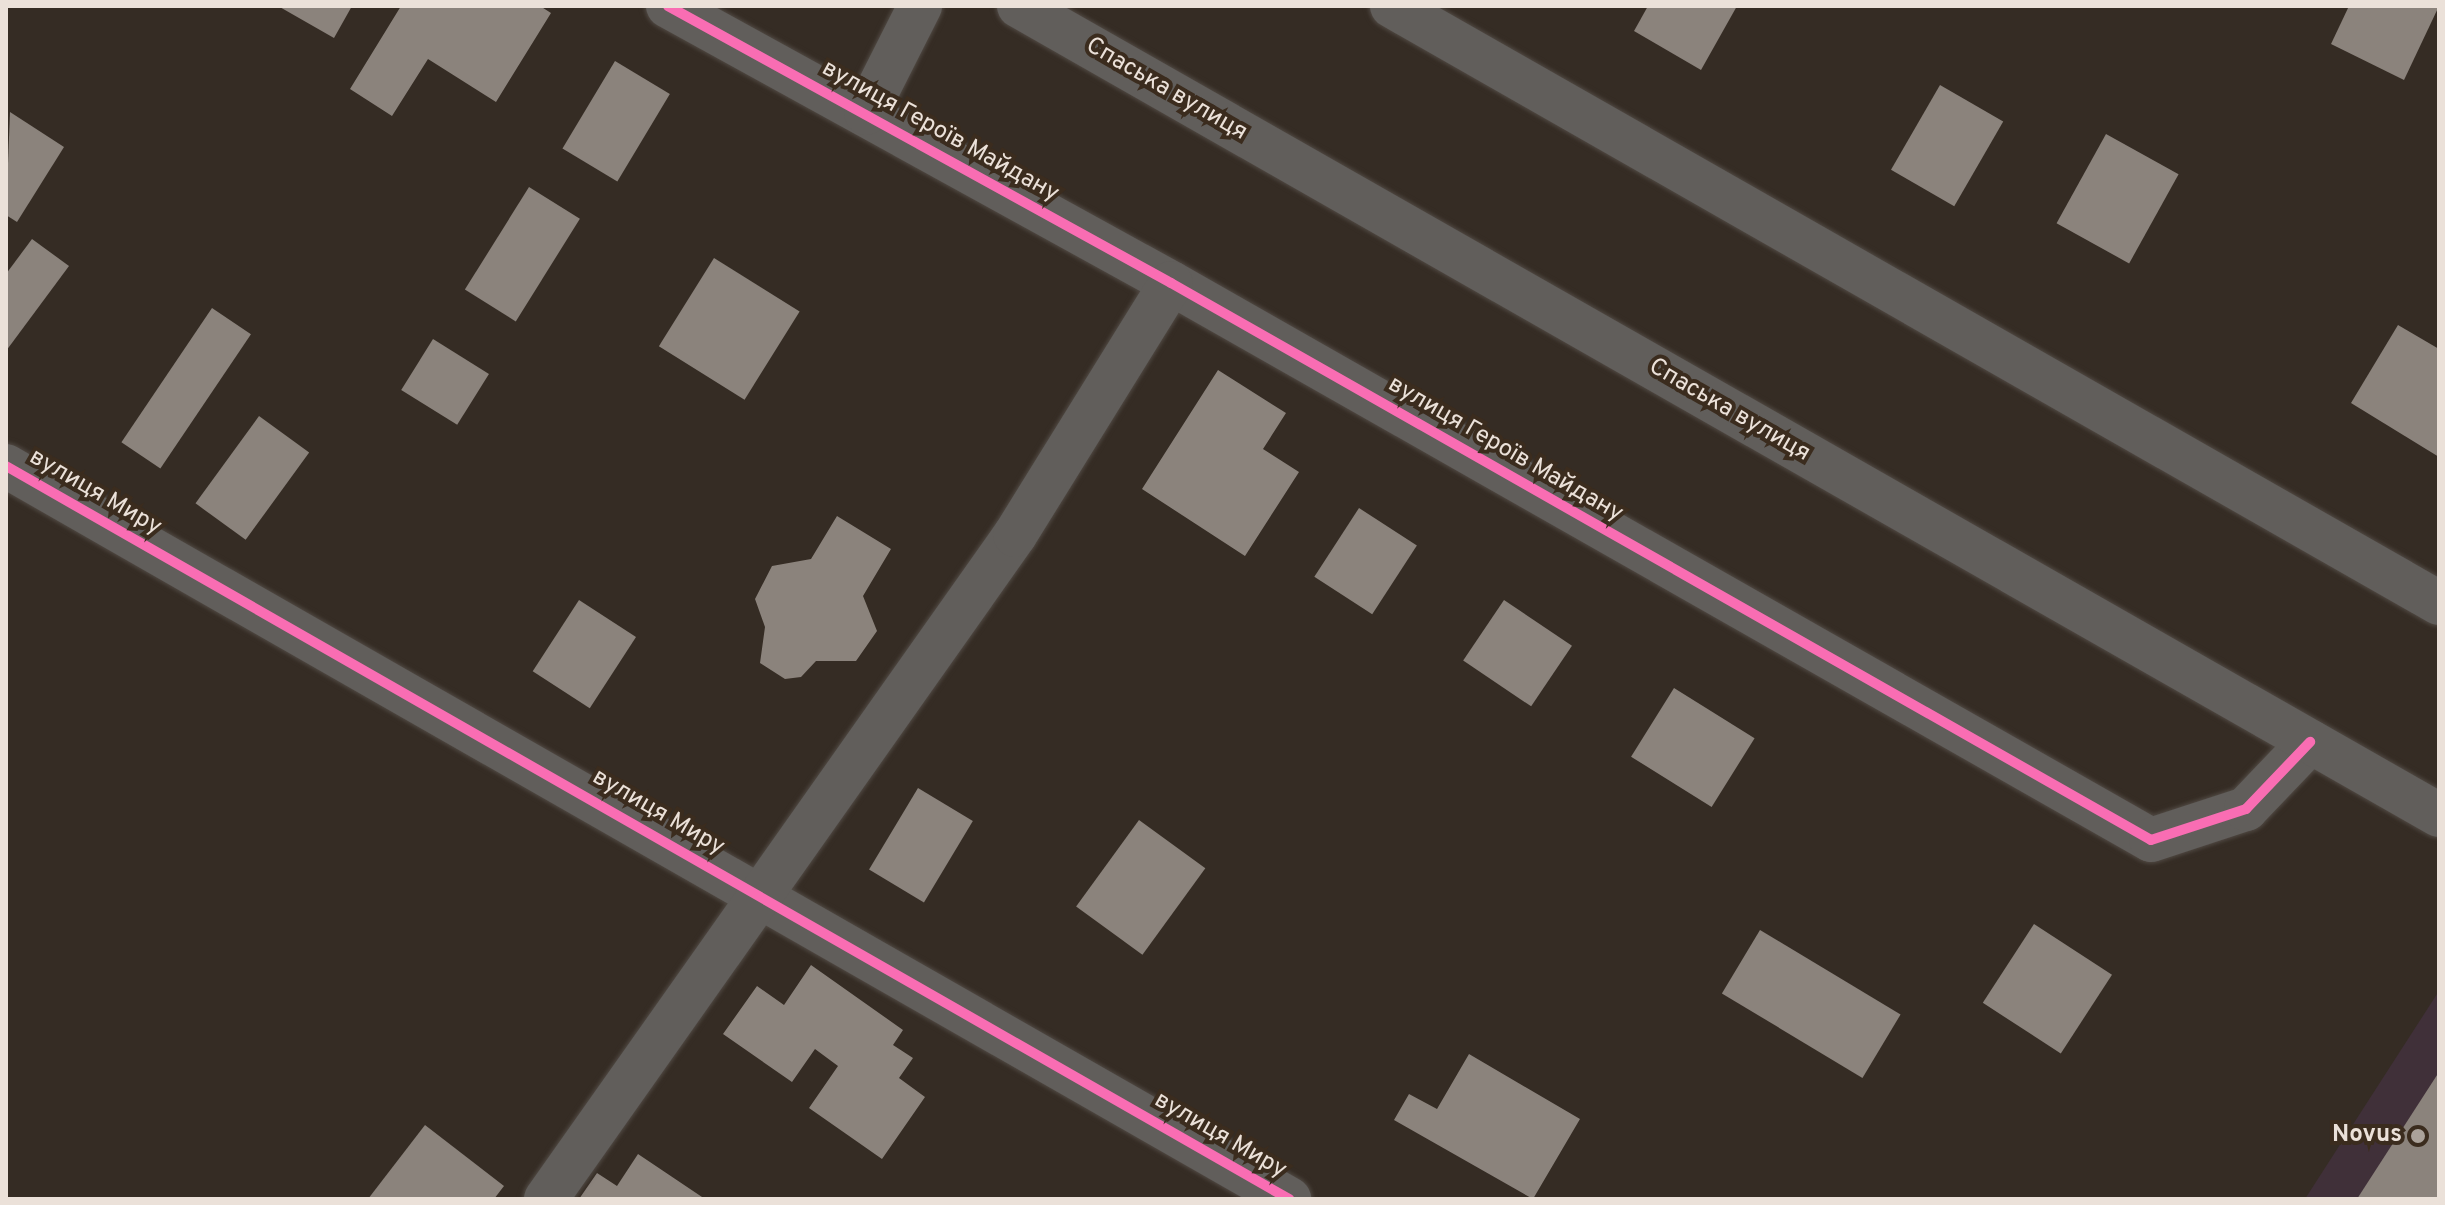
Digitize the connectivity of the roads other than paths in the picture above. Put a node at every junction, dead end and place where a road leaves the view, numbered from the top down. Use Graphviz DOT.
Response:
graph roads {
  1 [pos="668,6"];
  2 [pos="920,6"];
  3 [pos="1019,6"];
  4 [pos="1392,6"];
  5 [pos="866,113"];
  6 [pos="1171,283"];
  7 [pos="6,466"];
  8 [pos="2439,603"];
  9 [pos="2310,742"];
  10 [pos="2439,815"];
  11 [pos="763,896"];
  12 [pos="546,1199"];
  13 [pos="1289,1199"];
  1 -- 5 [label="street, вулиця Героїв Майдану"];
  2 -- 5 [label="street"];
  3 -- 9 [label="street, Спаська вулиця"];
  4 -- 8 [label="street"];
  5 -- 6 [label="street, вулиця Героїв Майдану"];
  6 -- 9 [label="street, вулиця Героїв Майдану"];
  6 -- 11 [label="street"];
  7 -- 11 [label="street, вулиця Миру"];
  9 -- 10 [label="street, Спаська вулиця"];
  11 -- 12 [label="street"];
  11 -- 13 [label="street, вулиця Миру"];
}
